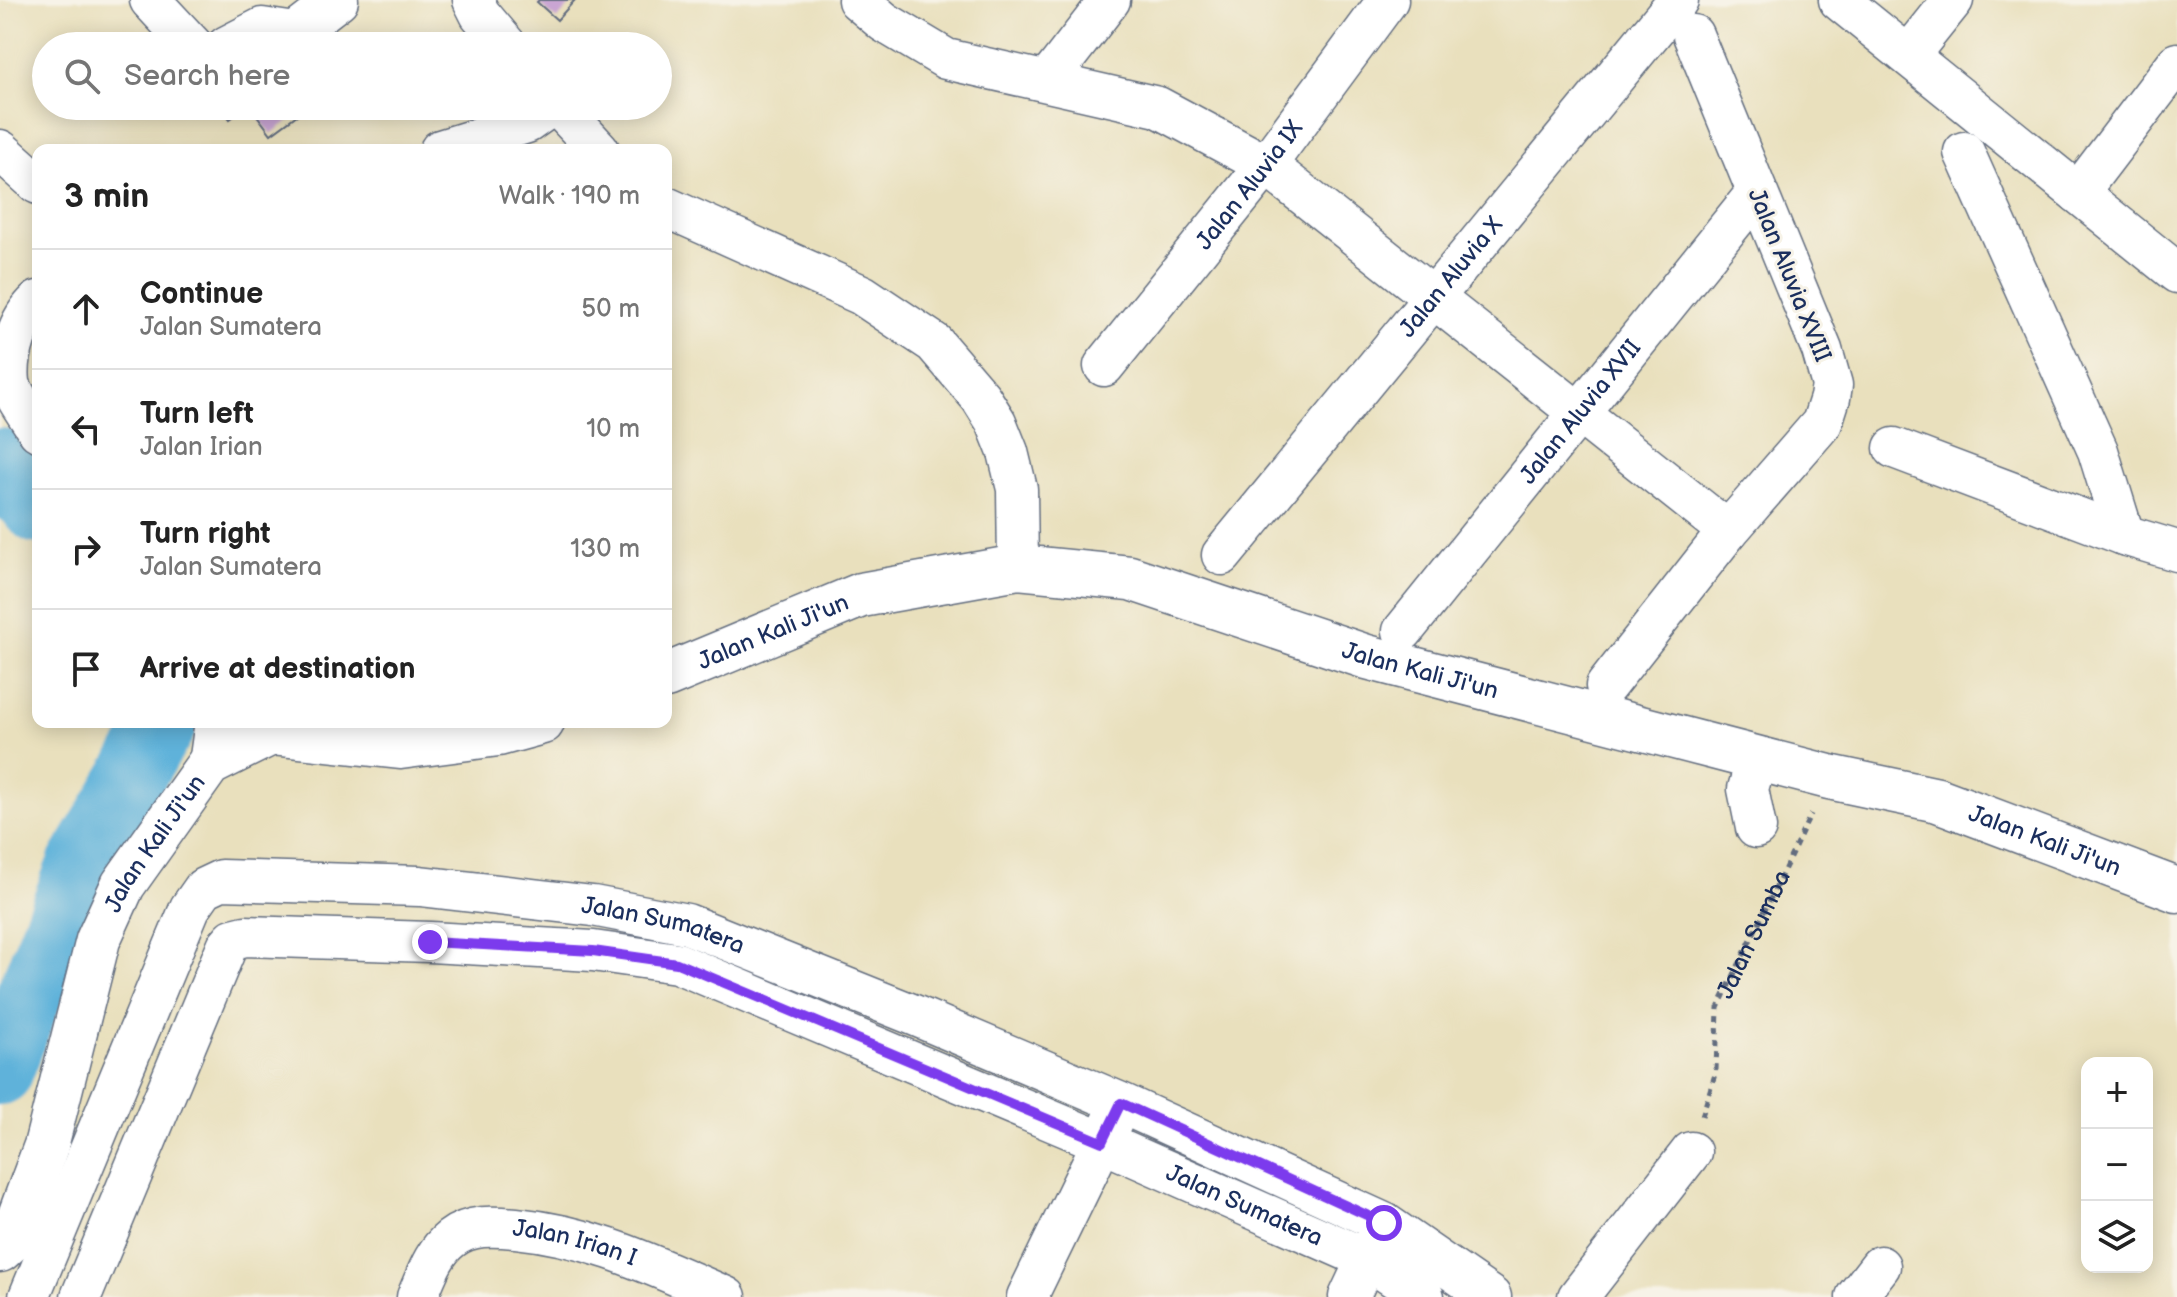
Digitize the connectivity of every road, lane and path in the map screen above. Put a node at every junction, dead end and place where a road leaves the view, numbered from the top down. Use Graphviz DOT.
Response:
graph roads {
  1 [pos="150,0"];
  2 [pos="338,0"];
  3 [pos="473,0"];
  4 [pos="858,0"];
  5 [pos="1110,0"];
  6 [pos="1388,0"];
  7 [pos="1839,0"];
  8 [pos="1953,0"];
  9 [pos="1685,18"];
  10 [pos="180,32"];
  11 [pos="254,32"];
  12 [pos="288,32"];
  13 [pos="296,32"];
  14 [pos="495,32"];
  15 [pos="1909,55"];
  16 [pos="2177,63"];
  17 [pos="1048,80"];
  18 [pos="531,120"];
  19 [pos="571,120"];
  20 [pos="459,144"];
  21 [pos="593,144"];
  22 [pos="0,150"];
  23 [pos="1964,152"];
  24 [pos="1266,165"];
  25 [pos="32,179"];
  26 [pos="1757,192"];
  27 [pos="2078,193"];
  28 [pos="672,210"];
  29 [pos="2177,273"];
  30 [pos="1433,297"];
  31 [pos="32,306"];
  32 [pos="1104,366"];
  33 [pos="1579,413"];
  34 [pos="32,421"];
  35 [pos="1894,448"];
  36 [pos="1728,531"];
  37 [pos="2124,535"];
  38 [pos="2177,551"];
  39 [pos="1222,555"];
  40 [pos="1018,567"];
  41 [pos="1403,631"];
  42 [pos="672,674"];
  43 [pos="1606,686"];
  44 [pos="520,728"];
  45 [pos="212,743"];
  46 [pos="1757,758"];
  47 [pos="1829,777"];
  48 [pos="1756,828"];
  49 [pos="2177,890"];
  50 [pos="1121,1103"];
  51 [pos="1102,1142"];
  52 [pos="1691,1152"];
  53 [pos="1384,1223"];
  54 [pos="0,1250"];
  55 [pos="1367,1259"];
  56 [pos="29,1297"];
  57 [pos="81,1297"];
  58 [pos="417,1297"];
  59 [pos="726,1297"];
  60 [pos="1027,1297"];
  61 [pos="1349,1297"];
  62 [pos="1424,1297"];
  63 [pos="1491,1297"];
  64 [pos="1578,1297"];
  1 -- 10 [label="street"];
  2 -- 13 [label="street"];
  3 -- 14 [label="street"];
  4 -- 17 [label="street"];
  5 -- 17 [label="street"];
  6 -- 24 [label="street, Jalan Aluvia IX"];
  7 -- 15 [label="street"];
  8 -- 15 [label="street"];
  9 -- 26 [label="street, Jalan Aluvia XVIII"];
  9 -- 30 [label="street, Jalan Aluvia X"];
  11 -- 12 [label="street"];
  15 -- 27 [label="street"];
  16 -- 27 [label="street"];
  17 -- 24 [label="street"];
  18 -- 20 [label="street"];
  19 -- 21 [label="street"];
  22 -- 25 [label="street"];
  23 -- 37 [label="street"];
  24 -- 30 [label="street"];
  24 -- 32 [label="street, Jalan Aluvia IX"];
  26 -- 33 [label="street, Jalan Aluvia XVII"];
  26 -- 36 [label="street, Jalan Aluvia XVIII"];
  27 -- 29 [label="street"];
  28 -- 40 [label="street"];
  30 -- 33 [label="street"];
  30 -- 39 [label="street, Jalan Aluvia X"];
  31 -- 34 [label="street"];
  33 -- 36 [label="street"];
  33 -- 41 [label="street, Jalan Aluvia XVII"];
  35 -- 37 [label="street"];
  36 -- 43 [label="street, Jalan Aluvia XVIII"];
  37 -- 38 [label="street"];
  40 -- 42 [label="street, Jalan Kali Ji'un"];
  40 -- 46 [label="street, Jalan Kali Ji'un"];
  44 -- 45 [label="street, Jalan Kali Ji'un"];
  45 -- 54 [label="street, Jalan Kali Ji'un"];
  46 -- 47 [label="street, Jalan Kali Ji'un"];
  46 -- 48 [label="street"];
  47 -- 49 [label="street, Jalan Kali Ji'un"];
  47 -- 52 [label="path, Jalan Sumba"];
  50 -- 51 [label="street"];
  50 -- 53 [label="street, Jalan Sumatera"];
  50 -- 56 [label="street, Jalan Sumatera"];
  51 -- 55 [label="street, Jalan Sumatera"];
  51 -- 57 [label="street, Jalan Sumatera"];
  51 -- 60 [label="street"];
  52 -- 64 [label="street"];
  53 -- 55 [label="street"];
  53 -- 63 [label="street, Jalan Sumatera"];
  55 -- 61 [label="street"];
  55 -- 62 [label="street, Jalan Sumatera"];
  58 -- 59 [label="street, Jalan Irian I"];
}
